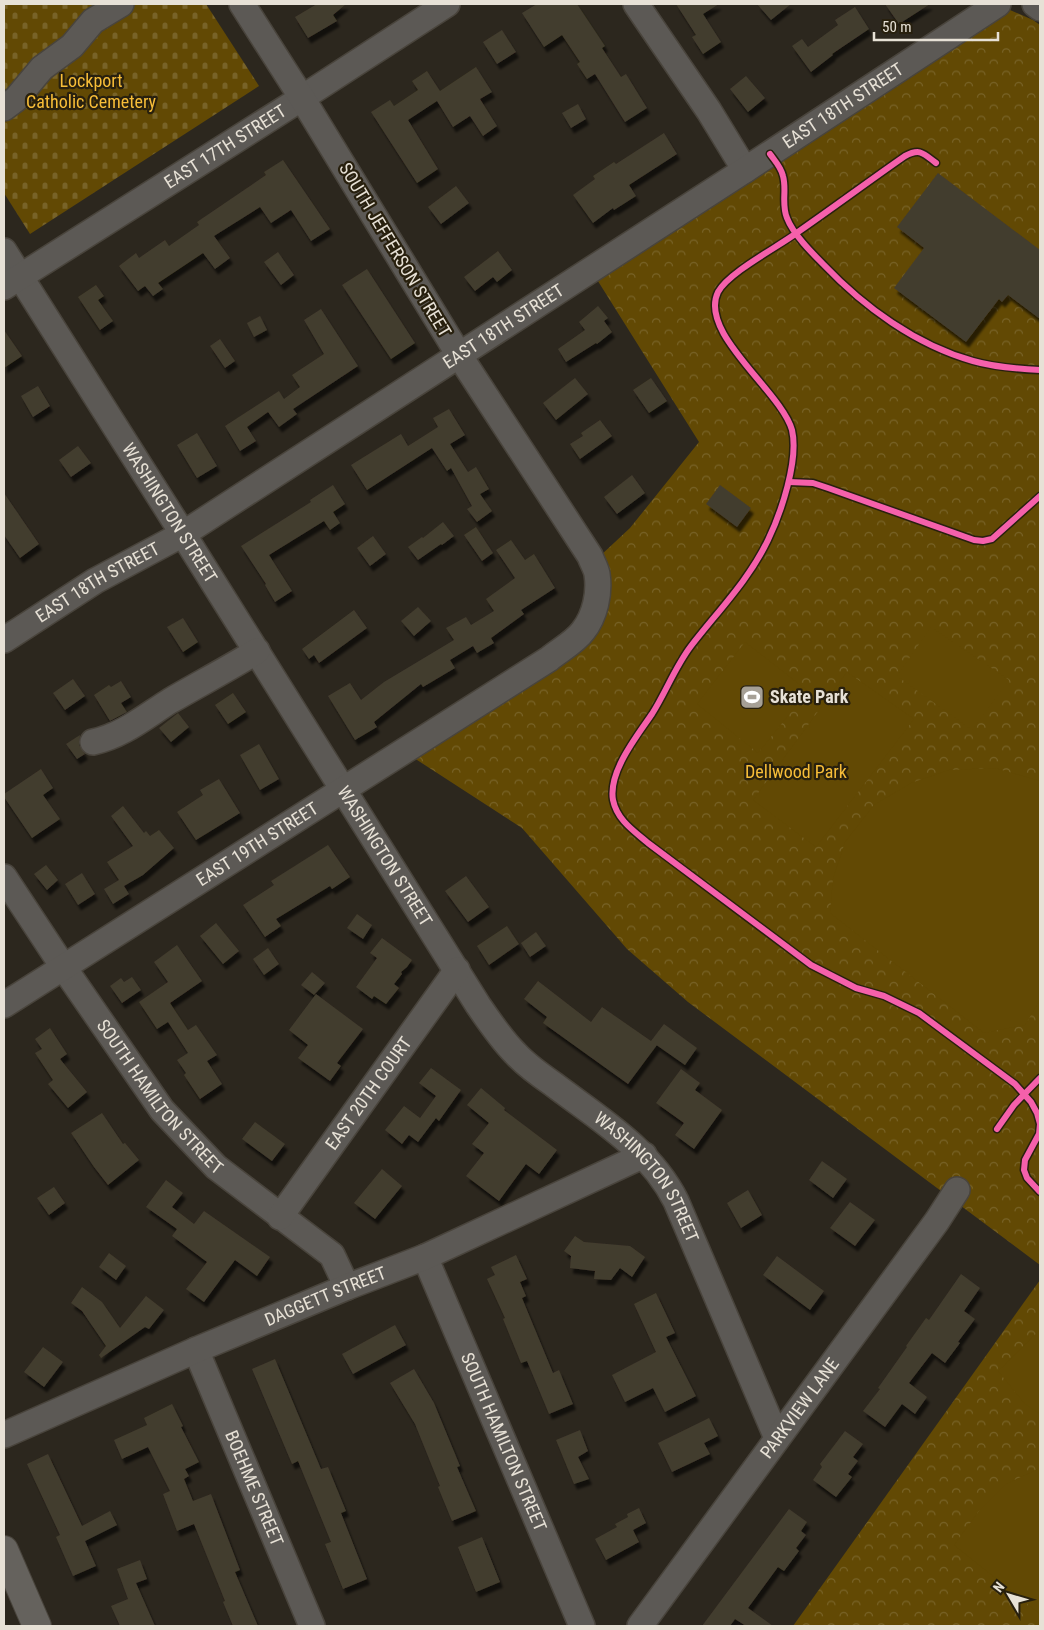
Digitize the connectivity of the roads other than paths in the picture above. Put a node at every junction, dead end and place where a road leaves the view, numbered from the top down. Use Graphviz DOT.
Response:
graph roads {
  1 [pos="121,4"];
  2 [pos="242,4"];
  3 [pos="447,4"];
  4 [pos="636,4"];
  5 [pos="998,4"];
  6 [pos="1035,4"];
  7 [pos="1040,8"];
  8 [pos="302,98"];
  9 [pos="4,108"];
  10 [pos="745,170"];
  11 [pos="4,251"];
  12 [pos="12,282"];
  13 [pos="459,355"];
  14 [pos="183,534"];
  15 [pos="597,572"];
  16 [pos="4,640"];
  17 [pos="256,652"];
  18 [pos="93,742"];
  19 [pos="343,791"];
  20 [pos="4,877"];
  21 [pos="64,968"];
  22 [pos="457,970"];
  23 [pos="4,1005"];
  24 [pos="644,1155"];
  25 [pos="957,1190"];
  26 [pos="280,1217"];
  27 [pos="425,1257"];
  28 [pos="347,1286"];
  29 [pos="196,1350"];
  30 [pos="4,1435"];
  31 [pos="776,1438"];
  32 [pos="4,1550"];
  33 [pos="36,1626"];
  34 [pos="312,1626"];
  35 [pos="582,1626"];
  36 [pos="640,1626"];
  1 -- 9 [label="street"];
  2 -- 8 [label="street, SOUTH JEFFERSON STREET"];
  3 -- 8 [label="street, EAST 17TH STREET"];
  4 -- 10 [label="street"];
  5 -- 10 [label="street, EAST 18TH STREET"];
  6 -- 7 [label="street"];
  8 -- 12 [label="street, EAST 17TH STREET"];
  8 -- 13 [label="street, SOUTH JEFFERSON STREET"];
  10 -- 13 [label="street, EAST 18TH STREET"];
  11 -- 12 [label="street, WASHINGTON STREET"];
  12 -- 14 [label="street, WASHINGTON STREET"];
  13 -- 14 [label="street, EAST 18TH STREET"];
  13 -- 15 [label="street, SOUTH JEFFERSON STREET"];
  14 -- 16 [label="street, EAST 18TH STREET"];
  14 -- 17 [label="street, WASHINGTON STREET"];
  15 -- 19 [label="street, EAST 19TH STREET"];
  17 -- 18 [label="street"];
  17 -- 19 [label="street, WASHINGTON STREET"];
  19 -- 21 [label="street, EAST 19TH STREET"];
  19 -- 22 [label="street, WASHINGTON STREET"];
  20 -- 21 [label="street, SOUTH HAMILTON STREET"];
  21 -- 23 [label="street, EAST 19TH STREET"];
  21 -- 26 [label="street, SOUTH HAMILTON STREET"];
  22 -- 24 [label="street, WASHINGTON STREET"];
  22 -- 26 [label="street, EAST 20TH COURT"];
  24 -- 27 [label="street, DAGGETT STREET"];
  24 -- 31 [label="street, WASHINGTON STREET"];
  25 -- 31 [label="street, PARKVIEW LANE"];
  26 -- 28 [label="street, SOUTH HAMILTON STREET"];
  27 -- 28 [label="street, DAGGETT STREET"];
  27 -- 35 [label="street, SOUTH HAMILTON STREET"];
  28 -- 29 [label="street, DAGGETT STREET"];
  29 -- 30 [label="street, DAGGETT STREET"];
  29 -- 34 [label="street, BOEHME STREET"];
  31 -- 36 [label="street, PARKVIEW LANE"];
  32 -- 33 [label="main road"];
}
